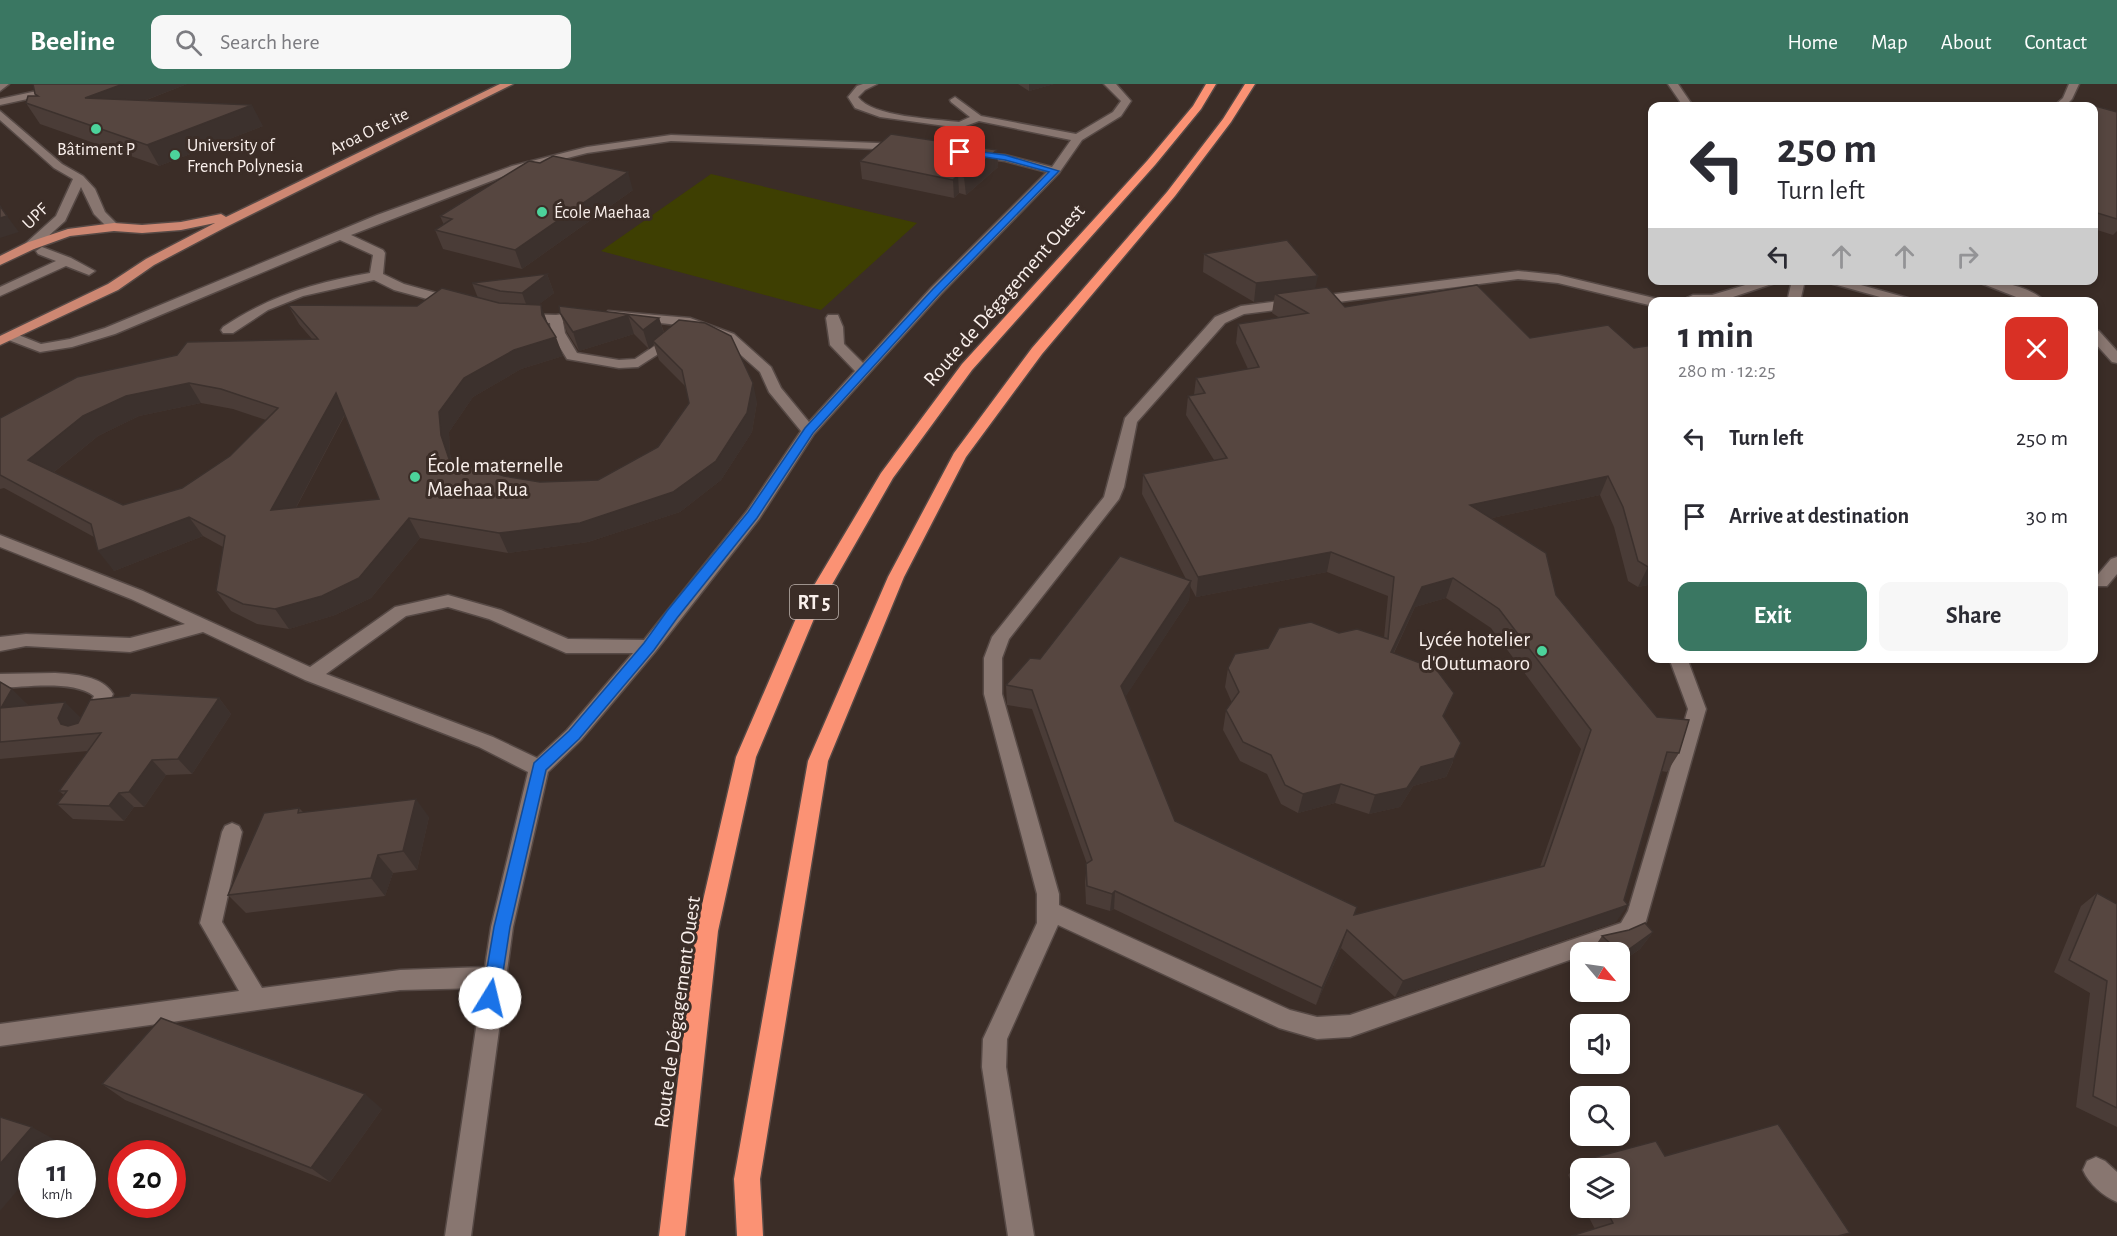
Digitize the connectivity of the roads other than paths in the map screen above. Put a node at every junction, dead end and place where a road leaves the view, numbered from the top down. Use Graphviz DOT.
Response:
graph roads {
  1 [pos="4,84"];
  2 [pos="508,84"];
  3 [pos="872,84"];
  4 [pos="1109,84"];
  5 [pos="1211,84"];
  6 [pos="1250,84"];
  7 [pos="1673,84"];
  8 [pos="2074,84"];
  9 [pos="0,88"];
  10 [pos="76,90"];
  11 [pos="955,100"];
  12 [pos="0,102"];
  13 [pos="1685,102"];
  14 [pos="2064,102"];
  15 [pos="0,114"];
  16 [pos="978,118"];
  17 [pos="1078,138"];
  18 [pos="910,147"];
  19 [pos="960,152"];
  20 [pos="1054,171"];
  21 [pos="79,178"];
  22 [pos="246,212"];
  23 [pos="114,227"];
  24 [pos="142,229"];
  25 [pos="340,235"];
  26 [pos="36,248"];
  27 [pos="0,261"];
  28 [pos="67,261"];
  29 [pos="150,262"];
  30 [pos="89,272"];
  31 [pos="376,276"];
  32 [pos="1760,285"];
  33 [pos="1846,285"];
  34 [pos="1995,285"];
  35 [pos="3,289"];
  36 [pos="1718,297"];
  37 [pos="1895,297"];
  38 [pos="2029,297"];
  39 [pos="1648,301"];
  40 [pos="463,305"];
  41 [pos="513,317"];
  42 [pos="832,318"];
  43 [pos="556,319"];
  44 [pos="690,322"];
  45 [pos="228,330"];
  46 [pos="5,338"];
  47 [pos="2098,338"];
  48 [pos="2117,359"];
  49 [pos="864,372"];
  50 [pos="809,431"];
  51 [pos="0,541"];
  52 [pos="2117,562"];
  53 [pos="2101,582"];
  54 [pos="203,626"];
  55 [pos="0,644"];
  56 [pos="649,647"];
  57 [pos="1680,663"];
  58 [pos="311,675"];
  59 [pos="0,681"];
  60 [pos="84,732"];
  61 [pos="539,768"];
  62 [pos="232,832"];
  63 [pos="1048,910"];
  64 [pos="494,977"];
  65 [pos="256,999"];
  66 [pos="0,1035"];
  67 [pos="2096,1170"];
  68 [pos="2117,1189"];
  69 [pos="459,1236"];
  70 [pos="672,1236"];
  71 [pos="750,1236"];
  72 [pos="1021,1236"];
  1 -- 9 [label="street"];
  2 -- 22 [label="main road, Aroa O te ite"];
  3 -- 16 [label="street"];
  4 -- 17 [label="street"];
  5 -- 70 [label="highway, Route de Dégagement Ouest / RT 5"];
  6 -- 71 [label="highway"];
  7 -- 13 [label="street"];
  8 -- 14 [label="street"];
  10 -- 12 [label="street"];
  11 -- 16 [label="street"];
  15 -- 21 [label="street"];
  16 -- 17 [label="street"];
  17 -- 20 [label="street"];
  18 -- 25 [label="street"];
  19 -- 20 [label="street"];
  20 -- 49 [label="street"];
  21 -- 23 [label="street"];
  21 -- 26 [label="street, UPF"];
  22 -- 24 [label="main road"];
  22 -- 29 [label="main road, Aroa O te ite"];
  23 -- 24 [label="main road"];
  23 -- 26 [label="main road"];
  24 -- 29 [label="main road"];
  25 -- 31 [label="street"];
  25 -- 46 [label="street"];
  26 -- 27 [label="main road"];
  26 -- 28 [label="street"];
  28 -- 30 [label="street"];
  28 -- 35 [label="street"];
  29 -- 46 [label="main road, Aroa O te ite"];
  31 -- 40 [label="street"];
  31 -- 45 [label="street"];
  32 -- 36 [label="street"];
  33 -- 37 [label="street"];
  34 -- 38 [label="street"];
  39 -- 63 [label="street"];
  41 -- 43 [label="street"];
  42 -- 49 [label="street"];
  43 -- 44 [label="street"];
  43 -- 44 [label="street"];
  44 -- 50 [label="street"];
  47 -- 48 [label="street"];
  49 -- 50 [label="street"];
  50 -- 56 [label="street"];
  51 -- 54 [label="street"];
  52 -- 53 [label="street"];
  54 -- 55 [label="street"];
  54 -- 58 [label="street"];
  56 -- 58 [label="street"];
  56 -- 61 [label="street"];
  57 -- 63 [label="street"];
  58 -- 61 [label="street"];
  59 -- 60 [label="street"];
  61 -- 64 [label="street"];
  62 -- 65 [label="street"];
  63 -- 72 [label="street"];
  64 -- 65 [label="street"];
  64 -- 69 [label="street"];
  65 -- 66 [label="street"];
  67 -- 68 [label="street"];
}
